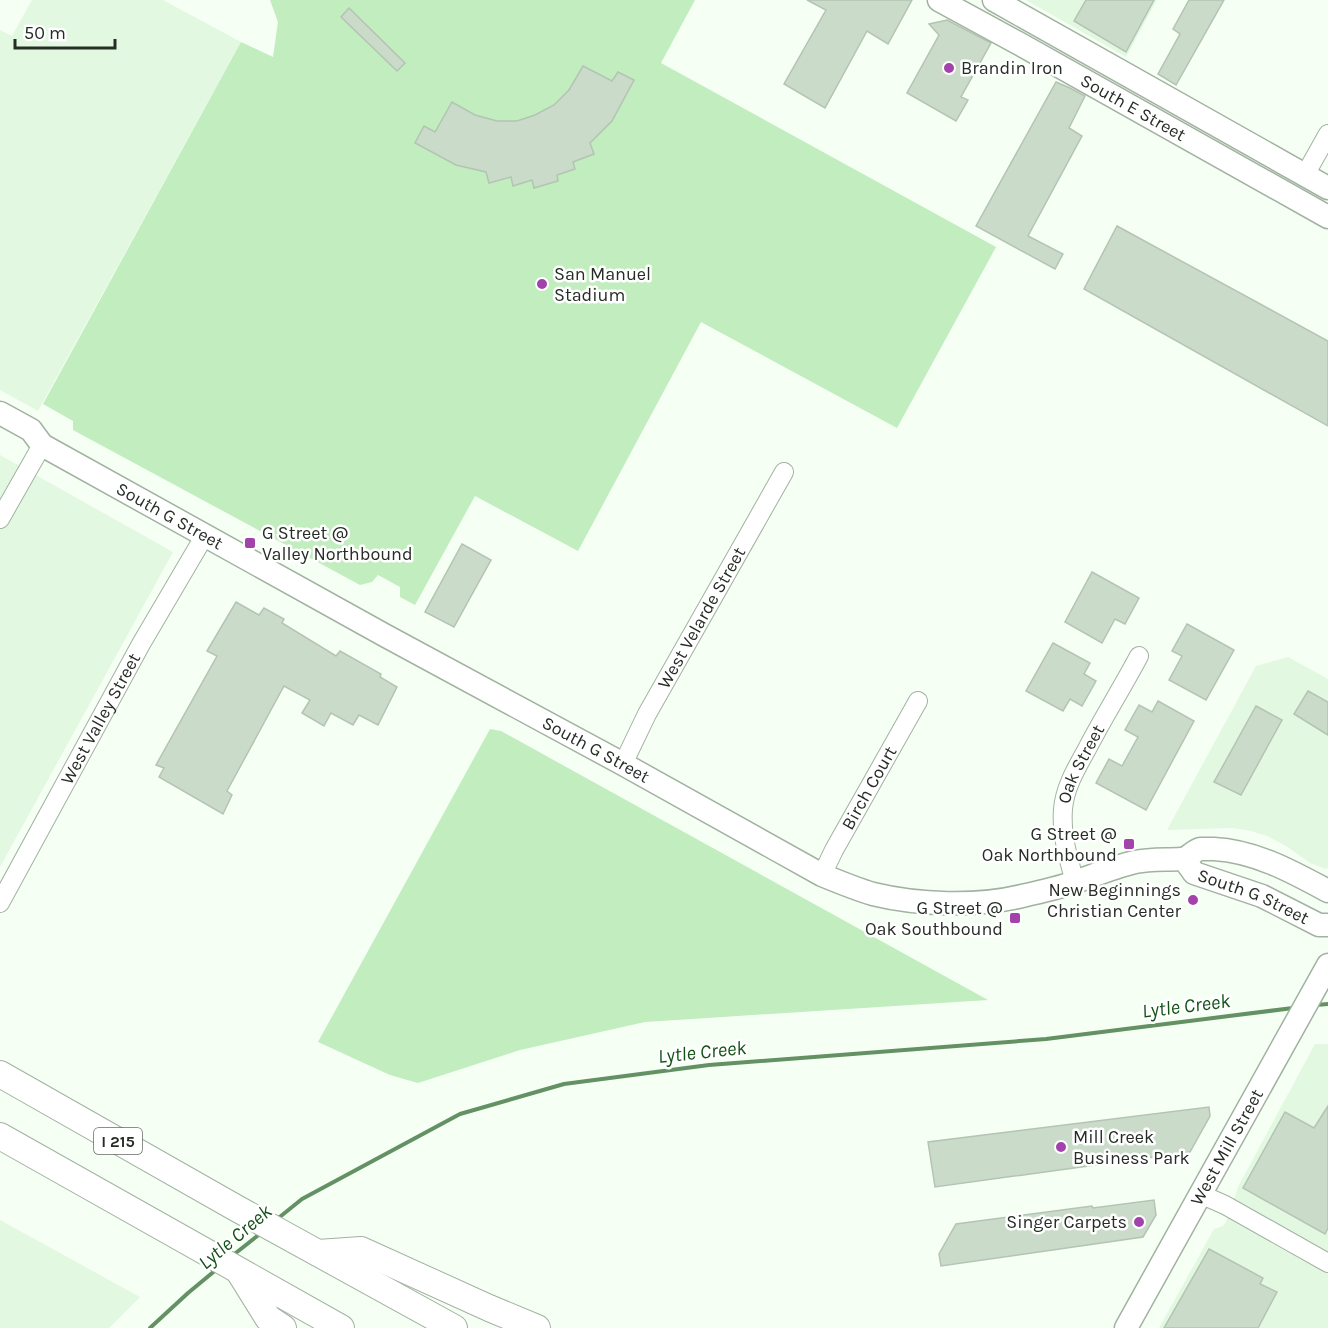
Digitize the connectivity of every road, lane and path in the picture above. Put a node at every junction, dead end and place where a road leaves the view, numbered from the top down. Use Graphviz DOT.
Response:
graph roads {
  1 [pos="939,0"];
  2 [pos="994,0"];
  3 [pos="1328,134"];
  4 [pos="1305,175"];
  5 [pos="1328,188"];
  6 [pos="1328,216"];
  7 [pos="0,413"];
  8 [pos="0,430"];
  9 [pos="42,445"];
  10 [pos="784,472"];
  11 [pos="0,519"];
  12 [pos="204,535"];
  13 [pos="1139,656"];
  14 [pos="918,701"];
  15 [pos="623,764"];
  16 [pos="1184,860"];
  17 [pos="822,875"];
  18 [pos="1075,882"];
  19 [pos="1328,891"];
  20 [pos="0,903"];
  21 [pos="1328,925"];
  22 [pos="1327,968"];
  23 [pos="0,1074"];
  24 [pos="0,1136"];
  25 [pos="1200,1194"];
  26 [pos="318,1253"];
  27 [pos="1328,1263"];
  28 [pos="238,1270"];
  29 [pos="276,1323"];
  30 [pos="341,1328"];
  31 [pos="454,1328"];
  32 [pos="537,1328"];
  33 [pos="1126,1328"];
  1 -- 6 [label="main road, South E Street"];
  2 -- 4 [label="main road, South E Street"];
  3 -- 4 [label="street"];
  4 -- 5 [label="main road, South E Street"];
  7 -- 9 [label="main road, South G Street"];
  8 -- 9 [label="main road, South G Street"];
  9 -- 11 [label="street"];
  9 -- 12 [label="main road, South G Street"];
  10 -- 15 [label="street, West Velarde Street"];
  12 -- 15 [label="main road, South G Street"];
  12 -- 20 [label="street, West Valley Street"];
  13 -- 18 [label="street, Oak Street"];
  14 -- 17 [label="street, Birch Court"];
  15 -- 17 [label="main road, South G Street"];
  16 -- 18 [label="main road, South G Street"];
  16 -- 19 [label="main road, South G Street"];
  16 -- 21 [label="main road, South G Street"];
  17 -- 18 [label="main road, South G Street"];
  22 -- 25 [label="main road, West Mill Street"];
  23 -- 26 [label="highway, I 215"];
  24 -- 28 [label="highway"];
  25 -- 27 [label="street"];
  25 -- 33 [label="main road, West Mill Street"];
  26 -- 31 [label="highway, I 215"];
  26 -- 32 [label="highway"];
  28 -- 29 [label="highway"];
  28 -- 30 [label="highway"];
}
